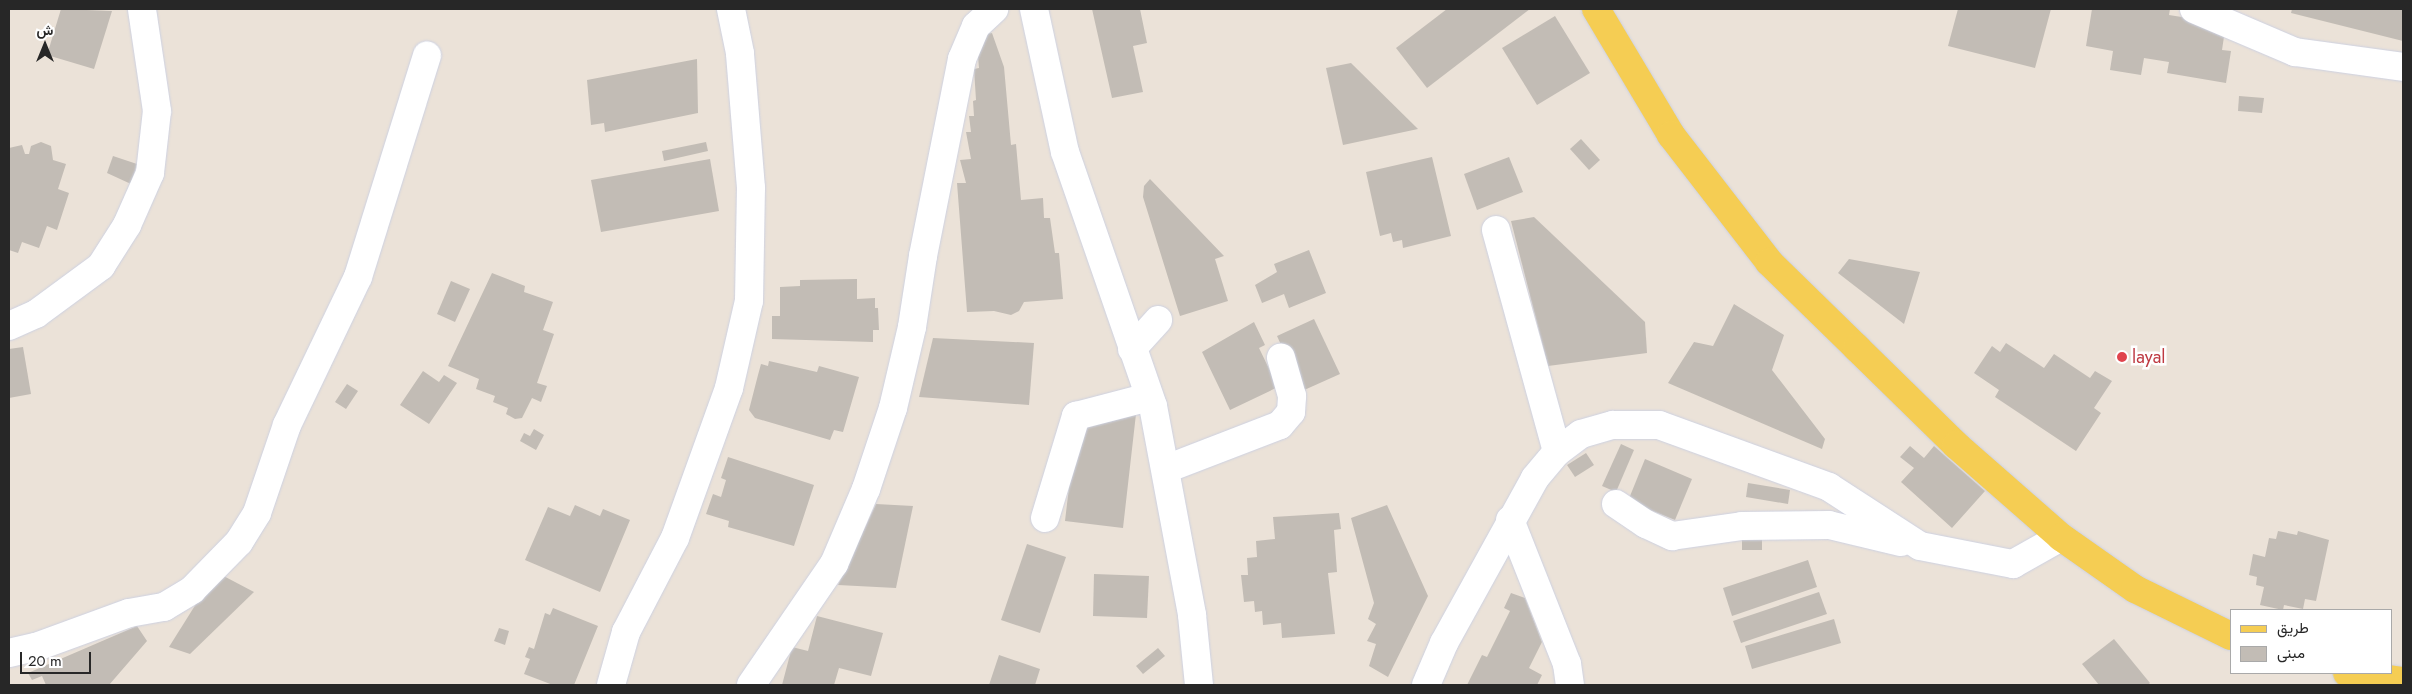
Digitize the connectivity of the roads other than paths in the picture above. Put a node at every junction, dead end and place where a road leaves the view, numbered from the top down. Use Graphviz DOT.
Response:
graph roads {
  1 [pos="142,9"];
  2 [pos="731,9"];
  3 [pos="994,9"];
  4 [pos="1034,9"];
  5 [pos="1596,9"];
  6 [pos="2194,9"];
  7 [pos="427,56"];
  8 [pos="2403,67"];
  9 [pos="1496,230"];
  10 [pos="1158,320"];
  11 [pos="9,326"];
  12 [pos="1132,349"];
  13 [pos="1280,358"];
  14 [pos="1149,397"];
  15 [pos="1557,452"];
  16 [pos="1166,469"];
  17 [pos="1616,504"];
  18 [pos="1045,518"];
  19 [pos="1510,520"];
  20 [pos="2061,537"];
  21 [pos="1920,546"];
  22 [pos="2230,636"];
  23 [pos="9,652"];
  24 [pos="2353,674"];
  25 [pos="2403,682"];
  26 [pos="611,685"];
  27 [pos="751,685"];
  28 [pos="1199,685"];
  29 [pos="1426,685"];
  30 [pos="1570,685"];
  1 -- 11 [label="street"];
  2 -- 26 [label="street"];
  3 -- 27 [label="street"];
  4 -- 12 [label="street"];
  5 -- 20 [label="main road"];
  6 -- 8 [label="street"];
  7 -- 23 [label="street"];
  9 -- 15 [label="street"];
  10 -- 12 [label="street"];
  12 -- 14 [label="street"];
  13 -- 16 [label="street"];
  14 -- 16 [label="street"];
  14 -- 18 [label="street"];
  15 -- 19 [label="street"];
  15 -- 21 [label="street"];
  16 -- 28 [label="street"];
  17 -- 21 [label="street"];
  19 -- 29 [label="street"];
  19 -- 30 [label="street"];
  20 -- 21 [label="street"];
  20 -- 22 [label="main road"];
  24 -- 25 [label="main road"];
}
